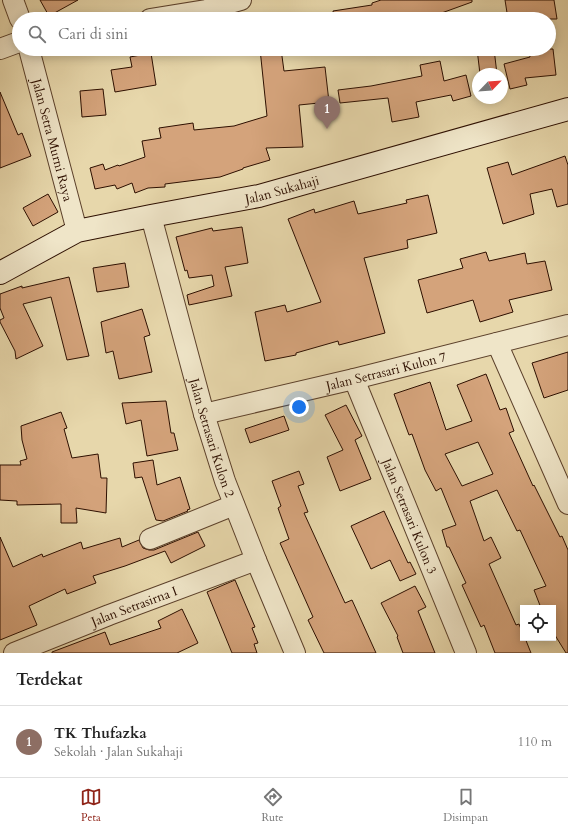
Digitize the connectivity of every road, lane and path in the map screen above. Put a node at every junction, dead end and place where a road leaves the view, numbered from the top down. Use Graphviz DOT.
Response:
graph roads {
  1 [pos="13,0"];
  2 [pos="241,0"];
  3 [pos="221,3"];
  4 [pos="17,12"];
  5 [pos="181,12"];
  6 [pos="12,45"];
  7 [pos="0,49"];
  8 [pos="31,56"];
  9 [pos="568,109"];
  10 [pos="151,216"];
  11 [pos="77,231"];
  12 [pos="0,273"];
  13 [pos="568,325"];
  14 [pos="497,342"];
  15 [pos="354,379"];
  16 [pos="204,414"];
  17 [pos="568,504"];
  18 [pos="234,505"];
  19 [pos="150,539"];
  20 [pos="256,560"];
  21 [pos="14,653"];
  22 [pos="295,653"];
  23 [pos="466,653"];
  1 -- 4 [label="street"];
  2 -- 3 [label="street"];
  3 -- 5 [label="street"];
  6 -- 7 [label="street"];
  8 -- 11 [label="street, Jalan Setra Murni Raya"];
  9 -- 10 [label="street, Jalan Sukahaji"];
  10 -- 11 [label="street, Jalan Sukahaji"];
  10 -- 16 [label="street, Jalan Setrasari Kulon 2"];
  11 -- 12 [label="street, Jalan Sukahaji"];
  13 -- 14 [label="street, Jalan Setrasari Kulon 7"];
  14 -- 15 [label="street, Jalan Setrasari Kulon 7"];
  14 -- 17 [label="street"];
  15 -- 16 [label="street, Jalan Setrasari Kulon 7"];
  15 -- 23 [label="street, Jalan Setrasari Kulon 3"];
  16 -- 18 [label="street, Jalan Setrasari Kulon 2"];
  18 -- 19 [label="street"];
  18 -- 20 [label="street, Jalan Setrasari Kulon 2"];
  20 -- 21 [label="street, Jalan Setrasirna I"];
  20 -- 22 [label="street, Jalan Setrasari Kulon 2"];
}
